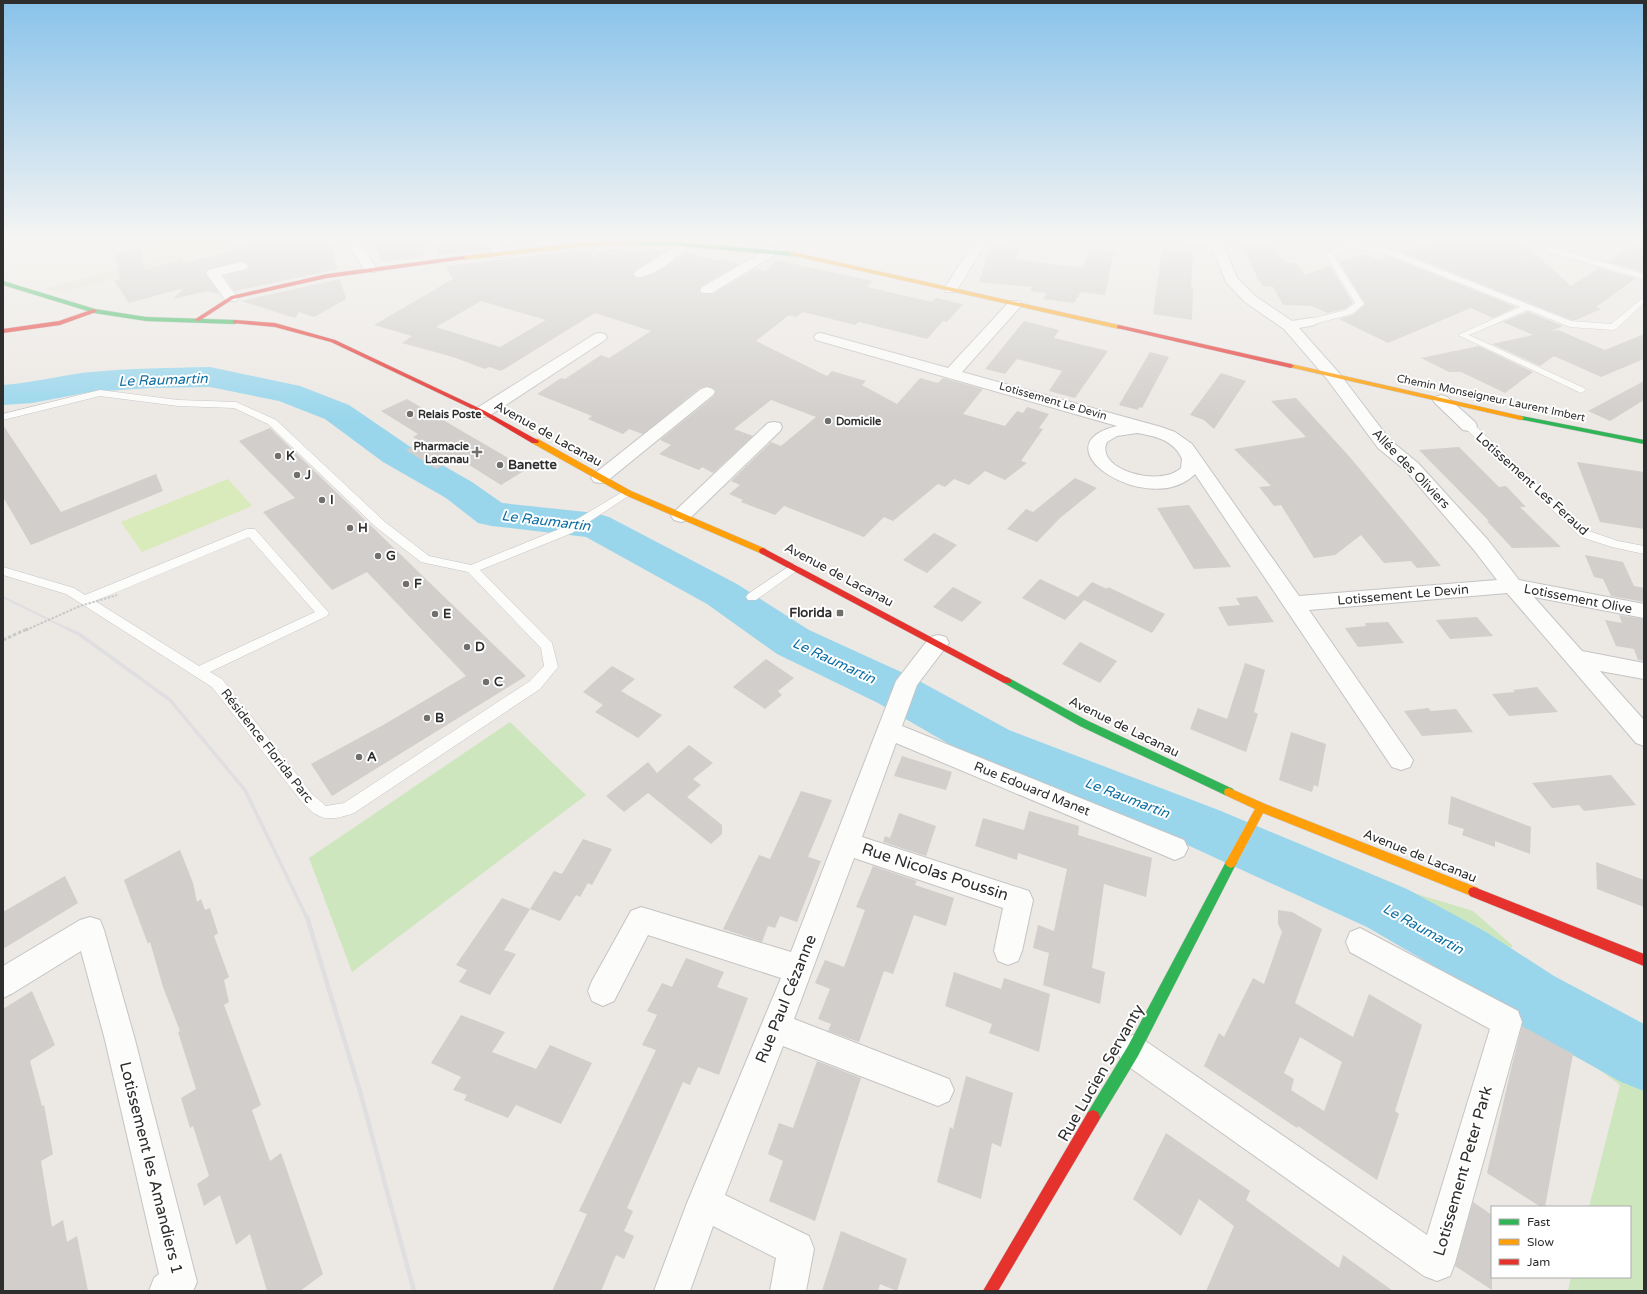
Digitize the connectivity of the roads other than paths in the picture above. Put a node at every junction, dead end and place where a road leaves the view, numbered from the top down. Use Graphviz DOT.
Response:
graph roads {
  1 [pos="53,298"];
  2 [pos="231,298"];
  3 [pos="991,298"];
  4 [pos="1249,298"];
  5 [pos="1357,298"];
  6 [pos="1502,298"];
  7 [pos="1644,299"];
  8 [pos="1015,304"];
  9 [pos="1526,308"];
  10 [pos="94,311"];
  11 [pos="198,320"];
  12 [pos="1310,322"];
  13 [pos="1289,326"];
  14 [pos="3,331"];
  15 [pos="600,337"];
  16 [pos="821,337"];
  17 [pos="952,373"];
  18 [pos="1333,376"];
  19 [pos="1581,390"];
  20 [pos="707,392"];
  21 [pos="1441,400"];
  22 [pos="482,412"];
  23 [pos="3,417"];
  24 [pos="1469,426"];
  25 [pos="774,427"];
  26 [pos="1155,431"];
  27 [pos="1644,442"];
  28 [pos="1186,448"];
  29 [pos="600,478"];
  30 [pos="628,493"];
  31 [pos="681,516"];
  32 [pos="1644,550"];
  33 [pos="794,567"];
  34 [pos="472,569"];
  35 [pos="3,571"];
  36 [pos="1512,586"];
  37 [pos="752,597"];
  38 [pos="84,600"];
  39 [pos="1295,604"];
  40 [pos="1644,611"];
  41 [pos="938,643"];
  42 [pos="1575,658"];
  43 [pos="1644,671"];
  44 [pos="198,672"];
  45 [pos="898,705"];
  46 [pos="1644,736"];
  47 [pos="1401,760"];
  48 [pos="1261,807"];
  49 [pos="847,844"];
  50 [pos="1175,848"];
  51 [pos="1360,942"];
  52 [pos="1008,951"];
  53 [pos="1644,960"];
  54 [pos="799,969"];
  55 [pos="3,983"];
  56 [pos="603,991"];
  57 [pos="775,1027"];
  58 [pos="1133,1051"];
  59 [pos="938,1090"];
  60 [pos="704,1203"];
  61 [pos="167,1291"];
  62 [pos="672,1291"];
  63 [pos="788,1291"];
  64 [pos="990,1291"];
  1 -- 10 [label="street, Avenue de Lacanau"];
  2 -- 11 [label="street"];
  3 -- 8 [label="street, Chemin Monseigneur Laurent Imbert"];
  4 -- 13 [label="street, Allée des Oliviers"];
  5 -- 12 [label="lane"];
  6 -- 9 [label="lane"];
  7 -- 9 [label="lane"];
  8 -- 17 [label="street"];
  8 -- 18 [label="street, Chemin Monseigneur Laurent Imbert"];
  9 -- 19 [label="lane"];
  10 -- 11 [label="street, Avenue de Lacanau"];
  10 -- 14 [label="street"];
  11 -- 22 [label="street, Avenue de Lacanau"];
  12 -- 13 [label="street"];
  13 -- 18 [label="street, Allée des Oliviers"];
  15 -- 22 [label="street"];
  16 -- 17 [label="street, Lotissement Le Devin"];
  17 -- 26 [label="street, Lotissement Le Devin"];
  18 -- 21 [label="street, Chemin Monseigneur Laurent Imbert"];
  18 -- 36 [label="street, Allée des Oliviers"];
  20 -- 29 [label="street"];
  21 -- 24 [label="street"];
  21 -- 27 [label="street, Chemin Monseigneur Laurent Imbert"];
  22 -- 29 [label="street, Avenue de Lacanau"];
  23 -- 34 [label="lane"];
  24 -- 32 [label="lane, Lotissement Les Feraud"];
  25 -- 31 [label="street"];
  26 -- 28 [label="street"];
  26 -- 28 [label="street"];
  28 -- 39 [label="street"];
  29 -- 30 [label="street, Avenue de Lacanau"];
  30 -- 31 [label="street, Avenue de Lacanau"];
  30 -- 34 [label="lane"];
  31 -- 33 [label="street, Avenue de Lacanau"];
  33 -- 37 [label="lane"];
  33 -- 41 [label="street, Avenue de Lacanau"];
  34 -- 44 [label="lane, Résidence Florida Parc"];
  35 -- 38 [label="lane, Résidence Florida Parc"];
  36 -- 39 [label="street, Lotissement Le Devin"];
  36 -- 40 [label="street, Lotissement Olive"];
  36 -- 42 [label="street, Allée des Oliviers"];
  38 -- 44 [label="lane, Résidence Florida Parc"];
  38 -- 44 [label="lane"];
  39 -- 47 [label="street"];
  41 -- 45 [label="street, Rue Paul Cézanne"];
  41 -- 48 [label="street, Avenue de Lacanau"];
  42 -- 43 [label="street"];
  42 -- 46 [label="street, Allée des Oliviers"];
  45 -- 49 [label="street, Rue Paul Cézanne"];
  45 -- 50 [label="street, Rue Edouard Manet"];
  48 -- 53 [label="street, Avenue de Lacanau"];
  48 -- 58 [label="street, Rue Lucien Servanty"];
  49 -- 52 [label="street, Rue Nicolas Poussin"];
  49 -- 54 [label="street, Rue Paul Cézanne"];
  51 -- 58 [label="street, Lotissement Peter Park"];
  54 -- 56 [label="street"];
  54 -- 57 [label="street, Rue Paul Cézanne"];
  55 -- 61 [label="street, Lotissement les Amandiers 1"];
  57 -- 59 [label="street"];
  57 -- 60 [label="street, Rue Paul Cézanne"];
  58 -- 64 [label="street, Rue Lucien Servanty"];
  60 -- 62 [label="street, Rue Paul Cézanne"];
  60 -- 63 [label="street"];
}
